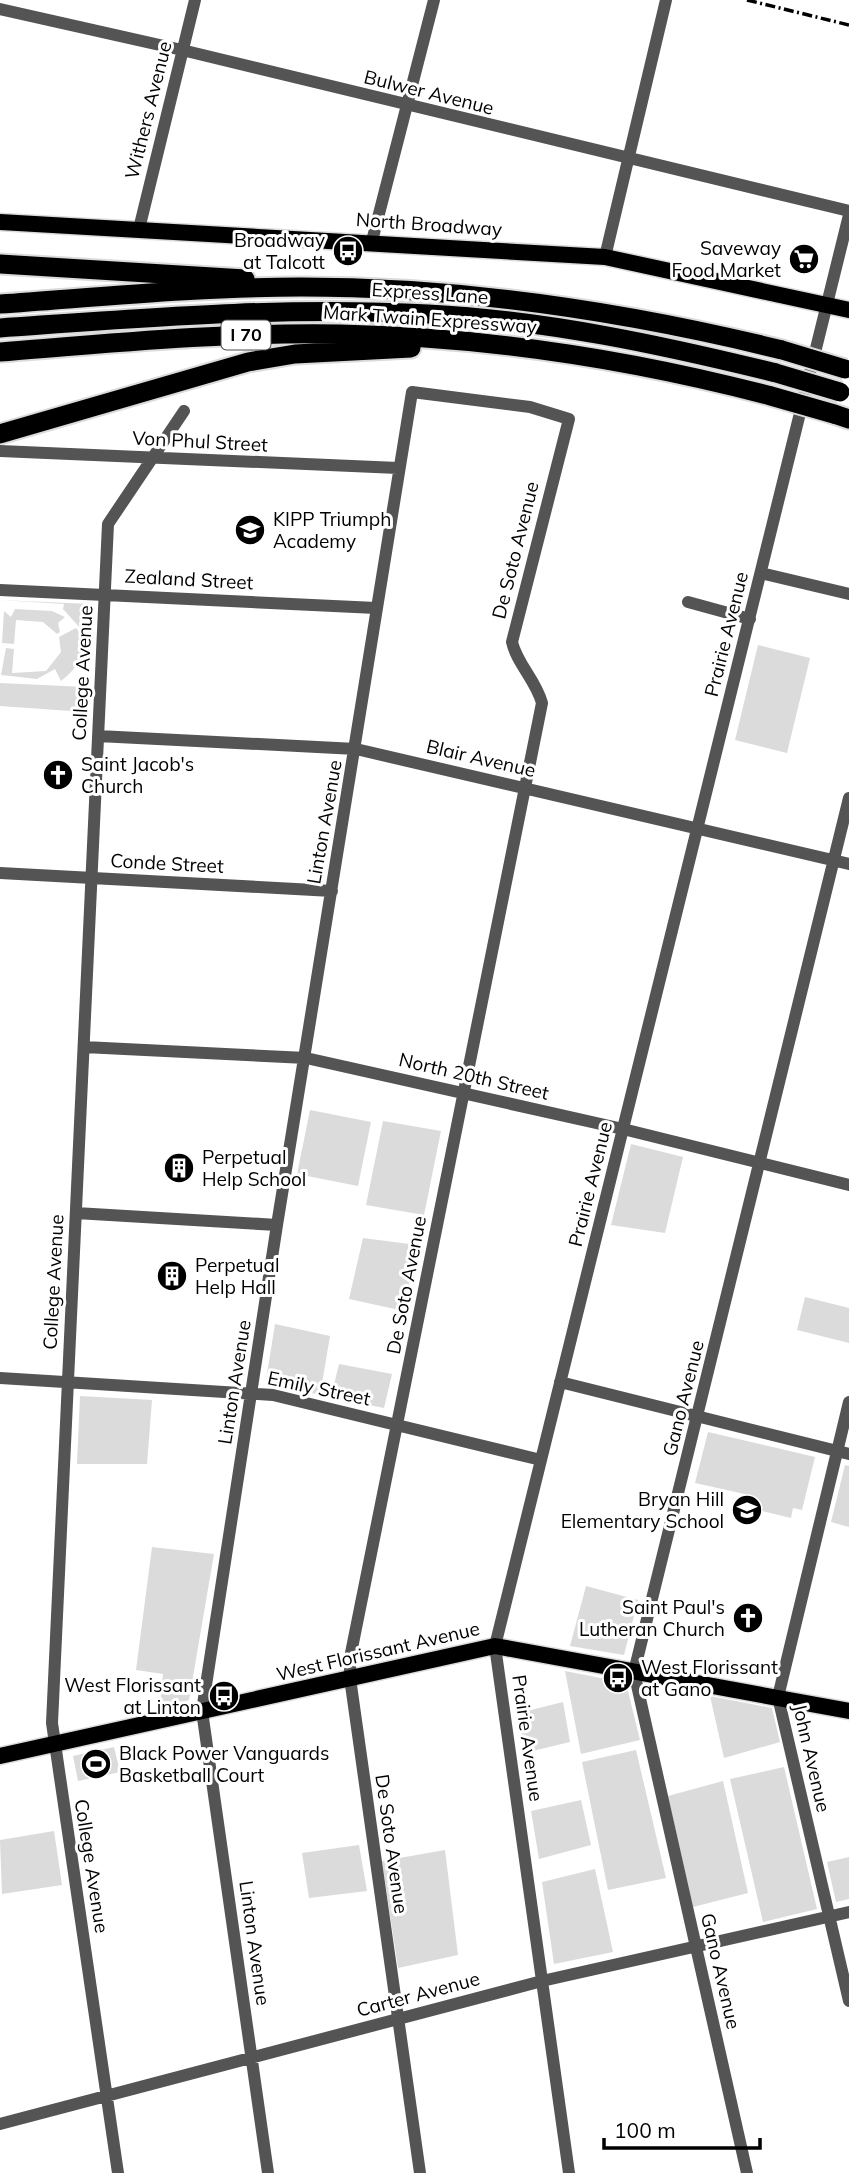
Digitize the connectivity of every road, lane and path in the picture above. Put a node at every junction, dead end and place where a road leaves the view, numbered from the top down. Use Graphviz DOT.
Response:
graph roads {
  1 [pos="195,0"];
  2 [pos="434,0"];
  3 [pos="666,0"];
  4 [pos="0,9"];
  5 [pos="183,50"];
  6 [pos="407,106"];
  7 [pos="628,159"];
  8 [pos="849,213"];
  9 [pos="0,222"];
  10 [pos="139,229"];
  11 [pos="372,242"];
  12 [pos="605,257"];
  13 [pos="0,264"];
  14 [pos="302,287"];
  15 [pos="0,304"];
  16 [pos="825,304"];
  17 [pos="849,310"];
  18 [pos="0,328"];
  19 [pos="491,344"];
  20 [pos="0,352"];
  21 [pos="847,369"];
  22 [pos="844,393"];
  23 [pos="184,411"];
  24 [pos="842,416"];
  25 [pos="569,419"];
  26 [pos="0,434"];
  27 [pos="0,451"];
  28 [pos="153,458"];
  29 [pos="398,468"];
  30 [pos="761,573"];
  31 [pos="0,590"];
  32 [pos="105,594"];
  33 [pos="849,594"];
  34 [pos="688,602"];
  35 [pos="376,608"];
  36 [pos="750,619"];
  37 [pos="98,736"];
  38 [pos="356,749"];
  39 [pos="525,787"];
  40 [pos="849,798"];
  41 [pos="697,827"];
  42 [pos="834,860"];
  43 [pos="849,864"];
  44 [pos="0,873"];
  45 [pos="91,879"];
  46 [pos="332,891"];
  47 [pos="83,1047"];
  48 [pos="306,1058"];
  49 [pos="463,1093"];
  50 [pos="623,1129"];
  51 [pos="761,1163"];
  52 [pos="849,1185"];
  53 [pos="76,1213"];
  54 [pos="277,1225"];
  55 [pos="0,1378"];
  56 [pos="560,1382"];
  57 [pos="68,1384"];
  58 [pos="252,1393"];
  59 [pos="849,1402"];
  60 [pos="698,1416"];
  61 [pos="398,1425"];
  62 [pos="843,1453"];
  63 [pos="541,1460"];
  64 [pos="495,1646"];
  65 [pos="634,1672"];
  66 [pos="350,1678"];
  67 [pos="778,1697"];
  68 [pos="202,1711"];
  69 [pos="849,1711"];
  70 [pos="54,1743"];
  71 [pos="0,1756"];
  72 [pos="849,1912"];
  73 [pos="830,1916"];
  74 [pos="695,1945"];
  75 [pos="542,1981"];
  76 [pos="849,2000"];
  77 [pos="397,2019"];
  78 [pos="252,2058"];
  79 [pos="107,2096"];
  80 [pos="0,2124"];
  81 [pos="118,2173"];
  82 [pos="268,2173"];
  83 [pos="420,2173"];
  84 [pos="569,2173"];
  85 [pos="747,2173"];
  1 -- 5 [label="street, Withers Avenue"];
  2 -- 6 [label="street"];
  3 -- 7 [label="street"];
  4 -- 5 [label="street, Bulwer Avenue"];
  5 -- 6 [label="street, Bulwer Avenue"];
  5 -- 10 [label="street, Withers Avenue"];
  6 -- 7 [label="street, Bulwer Avenue"];
  6 -- 11 [label="street"];
  7 -- 8 [label="street, Bulwer Avenue"];
  7 -- 12 [label="street"];
  8 -- 16 [label="street, Prairie Avenue"];
  9 -- 10 [label="main road, North Broadway"];
  10 -- 11 [label="main road, North Broadway"];
  11 -- 12 [label="main road, North Broadway"];
  12 -- 16 [label="main road, North Broadway"];
  13 -- 14 [label="highway"];
  14 -- 15 [label="highway, Mark Twain Expressway"];
  14 -- 21 [label="highway, Mark Twain Expressway, bridge"];
  16 -- 17 [label="main road, North Broadway"];
  16 -- 30 [label="street, Prairie Avenue"];
  18 -- 22 [label="highway, Express Lane, bridge"];
  19 -- 20 [label="highway, Mark Twain Expressway / I 70"];
  19 -- 24 [label="highway, Mark Twain Expressway / I 70, bridge"];
  19 -- 26 [label="highway"];
  23 -- 28 [label="street, College Avenue"];
  25 -- 29 [label="street, Linton Avenue"];
  25 -- 39 [label="street, De Soto Avenue"];
  27 -- 28 [label="street, Von Phul Street"];
  28 -- 29 [label="street, Von Phul Street"];
  28 -- 32 [label="street, College Avenue"];
  29 -- 35 [label="street, Linton Avenue"];
  30 -- 33 [label="street"];
  30 -- 36 [label="street, Prairie Avenue"];
  31 -- 32 [label="street, Zealand Street"];
  32 -- 35 [label="street, Zealand Street"];
  32 -- 37 [label="street, College Avenue"];
  34 -- 36 [label="street"];
  35 -- 38 [label="street, Linton Avenue"];
  36 -- 41 [label="street, Prairie Avenue"];
  37 -- 38 [label="street, Blair Avenue"];
  37 -- 45 [label="street, College Avenue"];
  38 -- 39 [label="street, Blair Avenue"];
  38 -- 46 [label="street, Linton Avenue"];
  39 -- 41 [label="street, Blair Avenue"];
  39 -- 49 [label="street, De Soto Avenue"];
  40 -- 42 [label="street, Gano Avenue"];
  41 -- 42 [label="street, Blair Avenue"];
  41 -- 50 [label="street, Prairie Avenue"];
  42 -- 43 [label="street, Blair Avenue"];
  42 -- 51 [label="street, Gano Avenue"];
  44 -- 45 [label="street, Conde Street"];
  45 -- 46 [label="street, Conde Street"];
  45 -- 47 [label="street, College Avenue"];
  46 -- 48 [label="street, Linton Avenue"];
  47 -- 48 [label="street, North 20th Street"];
  47 -- 53 [label="street, College Avenue"];
  48 -- 49 [label="street, North 20th Street"];
  48 -- 54 [label="street, Linton Avenue"];
  49 -- 50 [label="street, North 20th Street"];
  49 -- 61 [label="street, De Soto Avenue"];
  50 -- 51 [label="street, North 20th Street"];
  50 -- 56 [label="street, Prairie Avenue"];
  51 -- 52 [label="street, North 20th Street"];
  51 -- 60 [label="street, Gano Avenue"];
  53 -- 54 [label="street"];
  53 -- 57 [label="street, College Avenue"];
  54 -- 58 [label="street, Linton Avenue"];
  55 -- 57 [label="street, Emily Street"];
  56 -- 60 [label="street"];
  56 -- 63 [label="street, Prairie Avenue"];
  57 -- 58 [label="street, Emily Street"];
  57 -- 70 [label="street, College Avenue"];
  58 -- 61 [label="street, Emily Street"];
  58 -- 68 [label="street, Linton Avenue"];
  59 -- 62 [label="street, John Avenue"];
  60 -- 62 [label="street"];
  60 -- 65 [label="street, Gano Avenue"];
  61 -- 63 [label="street, Emily Street"];
  61 -- 66 [label="street, De Soto Avenue"];
  62 -- 67 [label="street, John Avenue"];
  63 -- 64 [label="street, Prairie Avenue"];
  64 -- 65 [label="main road, West Florissant Avenue"];
  64 -- 66 [label="main road, West Florissant Avenue"];
  64 -- 75 [label="street, Prairie Avenue"];
  65 -- 67 [label="main road, West Florissant Avenue"];
  65 -- 74 [label="street, Gano Avenue"];
  66 -- 68 [label="main road, West Florissant Avenue"];
  66 -- 77 [label="street, De Soto Avenue"];
  67 -- 69 [label="main road, West Florissant Avenue"];
  67 -- 73 [label="street, John Avenue"];
  68 -- 70 [label="main road, West Florissant Avenue"];
  68 -- 78 [label="street, Linton Avenue"];
  70 -- 71 [label="main road, West Florissant Avenue"];
  70 -- 79 [label="street, College Avenue"];
  72 -- 73 [label="street, Carter Avenue"];
  73 -- 74 [label="street, Carter Avenue"];
  73 -- 76 [label="street, John Avenue"];
  74 -- 75 [label="street, Carter Avenue"];
  74 -- 85 [label="street, Gano Avenue"];
  75 -- 77 [label="street, Carter Avenue"];
  75 -- 84 [label="street, Prairie Avenue"];
  77 -- 78 [label="street, Carter Avenue"];
  77 -- 83 [label="street, De Soto Avenue"];
  78 -- 79 [label="street, Carter Avenue"];
  78 -- 82 [label="street, Linton Avenue"];
  79 -- 80 [label="street, Carter Avenue"];
  79 -- 81 [label="street, College Avenue"];
}
